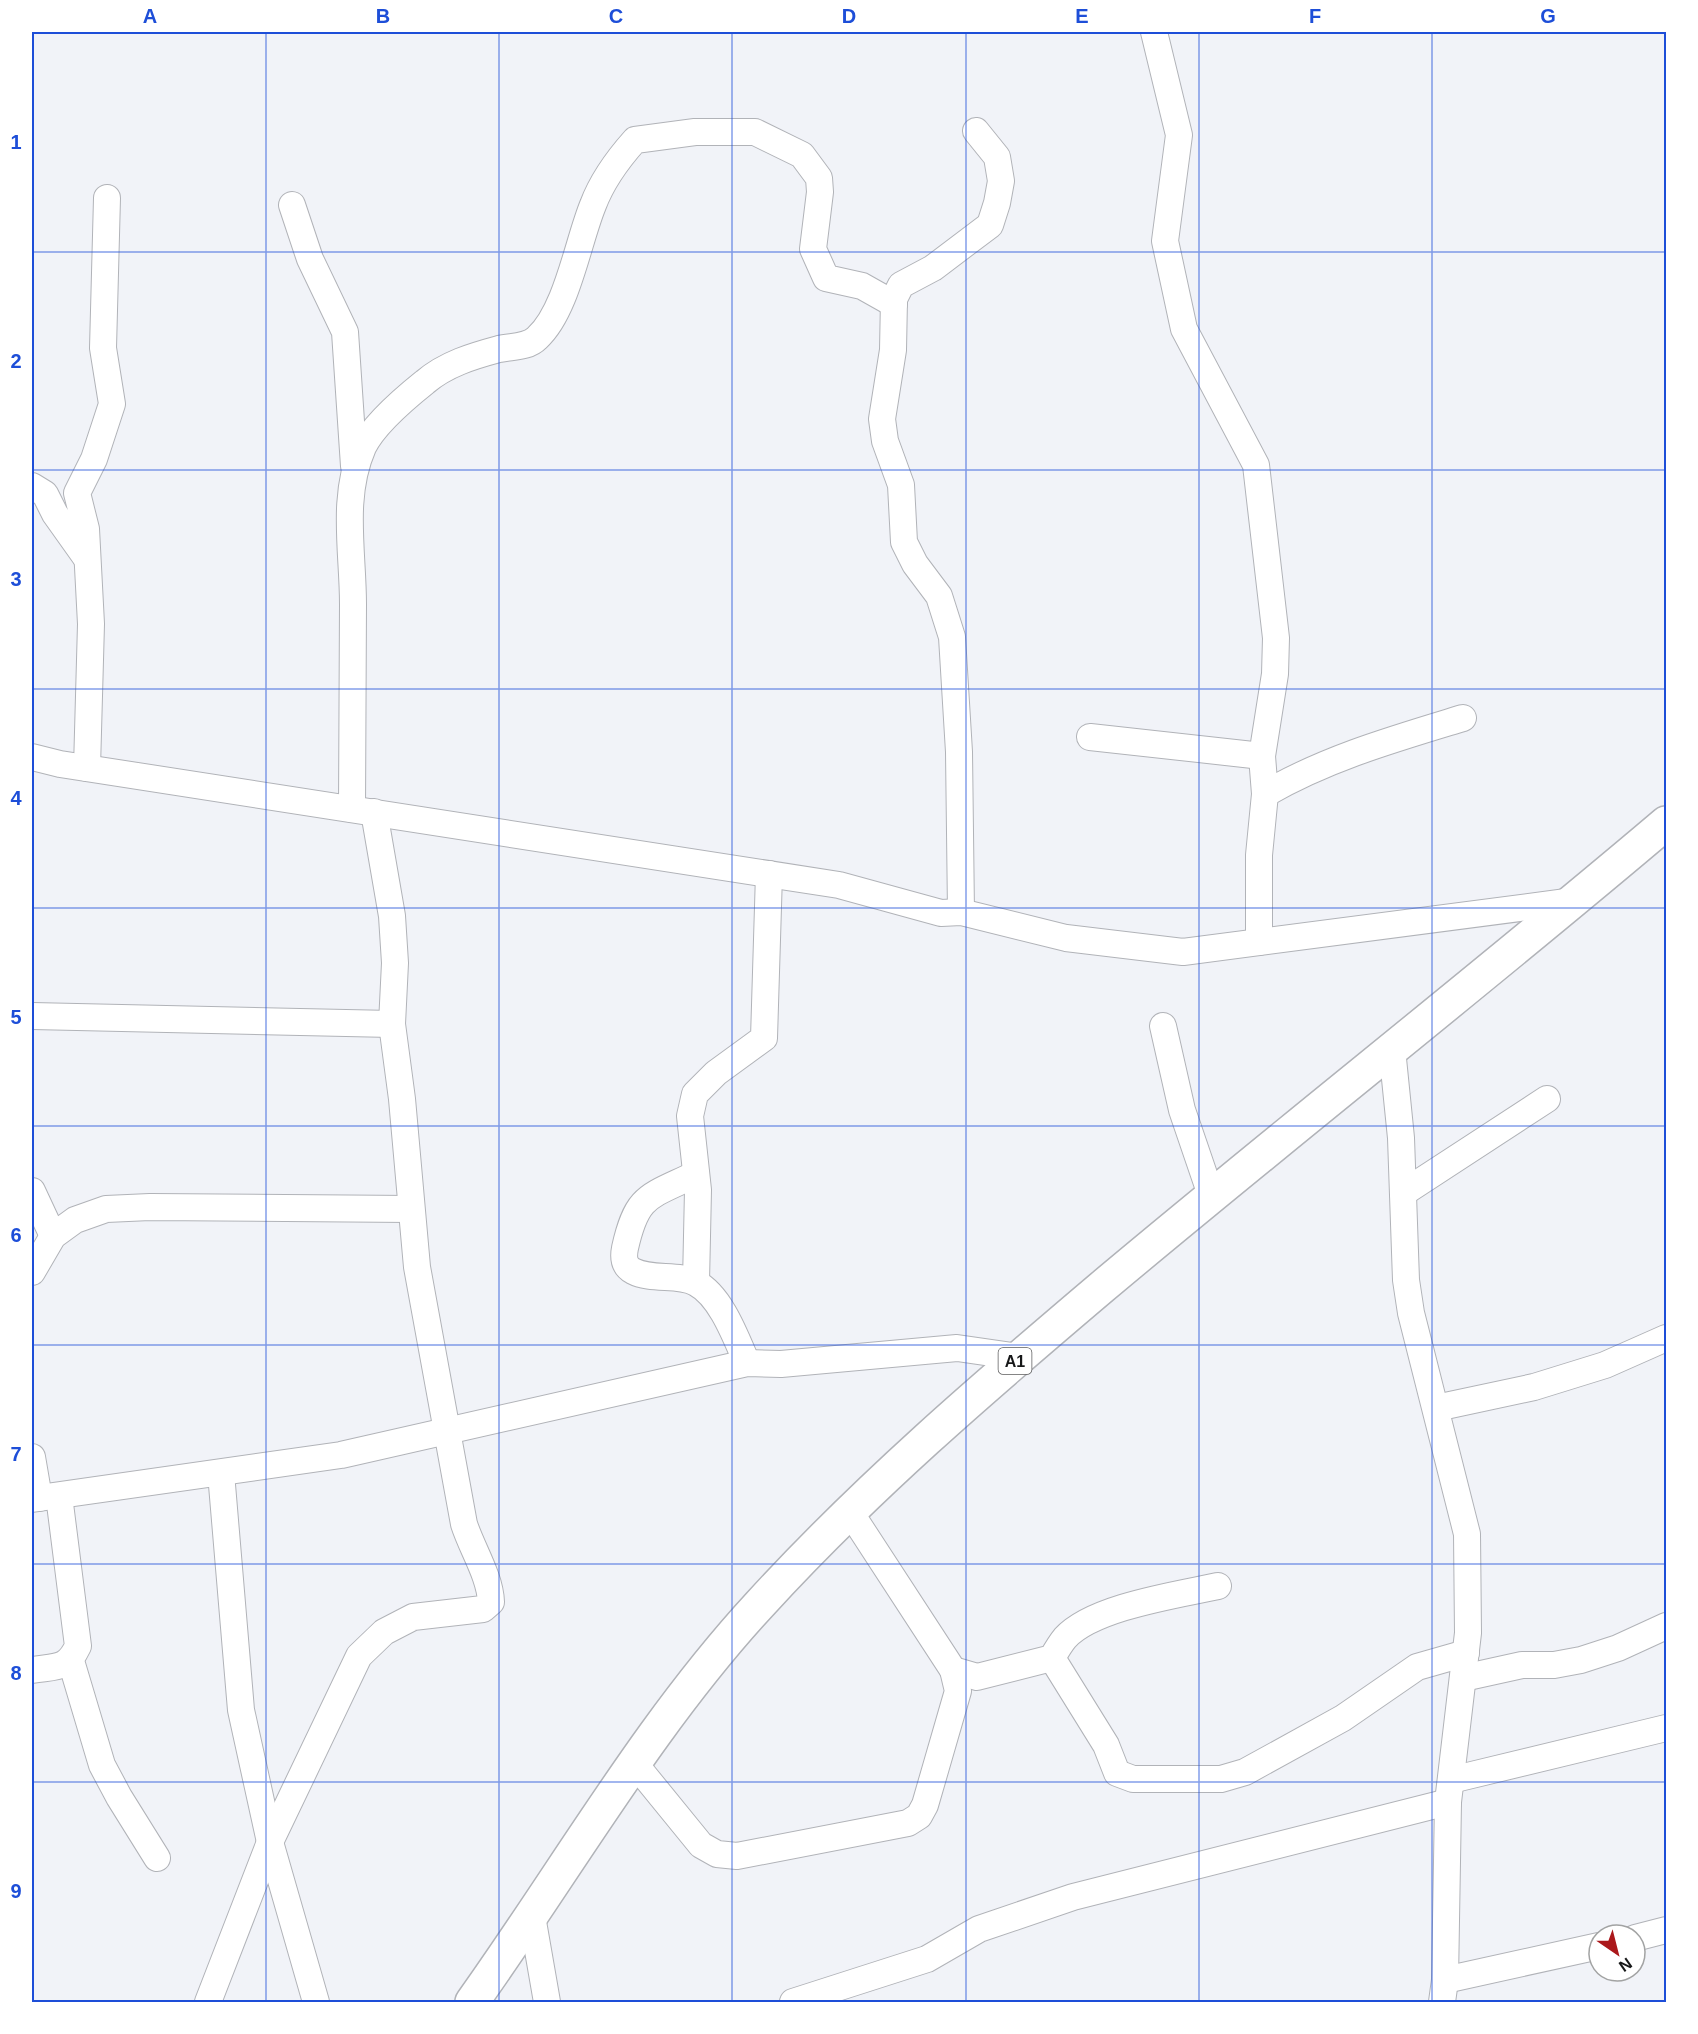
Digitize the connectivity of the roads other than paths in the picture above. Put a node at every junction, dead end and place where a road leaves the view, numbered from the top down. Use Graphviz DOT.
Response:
graph roads {
  1 [pos="1154,32"];
  2 [pos="976,130"];
  3 [pos="107,198"];
  4 [pos="292,205"];
  5 [pos="894,303"];
  6 [pos="354,475"];
  7 [pos="32,486"];
  8 [pos="87,559"];
  9 [pos="1463,718"];
  10 [pos="1090,736"];
  11 [pos="1262,756"];
  12 [pos="32,757"];
  13 [pos="87,768"];
  14 [pos="1265,794"];
  15 [pos="363,810"];
  16 [pos="1666,823"];
  17 [pos="769,874"];
  18 [pos="1574,901"];
  19 [pos="961,912"];
  20 [pos="1259,942"];
  21 [pos="32,1016"];
  22 [pos="392,1024"];
  23 [pos="1163,1026"];
  24 [pos="1392,1049"];
  25 [pos="1547,1099"];
  26 [pos="696,1174"];
  27 [pos="32,1191"];
  28 [pos="1403,1193"];
  29 [pos="1211,1195"];
  30 [pos="411,1209"];
  31 [pos="53,1236"];
  32 [pos="32,1272"];
  33 [pos="696,1282"];
  34 [pos="1666,1338"];
  35 [pos="1019,1357"];
  36 [pos="747,1363"];
  37 [pos="1436,1408"];
  38 [pos="447,1432"];
  39 [pos="32,1457"];
  40 [pos="220,1473"];
  41 [pos="43,1498"];
  42 [pos="850,1512"];
  43 [pos="1218,1586"];
  44 [pos="1666,1626"];
  45 [pos="1466,1653"];
  46 [pos="1052,1658"];
  47 [pos="71,1661"];
  48 [pos="32,1670"];
  49 [pos="1463,1678"];
  50 [pos="963,1679"];
  51 [pos="1666,1728"];
  52 [pos="635,1764"];
  53 [pos="1450,1791"];
  54 [pos="270,1842"];
  55 [pos="157,1858"];
  56 [pos="532,1916"];
  57 [pos="1587,1949"];
  58 [pos="1443,1991"];
  59 [pos="208,2002"];
  60 [pos="316,2002"];
  61 [pos="472,2002"];
  62 [pos="547,2002"];
  63 [pos="793,2002"];
  1 -- 11 [label="street"];
  2 -- 5 [label="street"];
  3 -- 8 [label="street"];
  4 -- 6 [label="street"];
  5 -- 6 [label="street"];
  5 -- 19 [label="street"];
  6 -- 15 [label="street"];
  7 -- 8 [label="street"];
  8 -- 13 [label="street"];
  9 -- 14 [label="street"];
  10 -- 11 [label="street"];
  11 -- 14 [label="street"];
  12 -- 13 [label="street"];
  13 -- 15 [label="street"];
  14 -- 20 [label="street"];
  15 -- 17 [label="street"];
  15 -- 22 [label="street"];
  16 -- 18 [label="highway, A1"];
  17 -- 19 [label="street"];
  17 -- 26 [label="street"];
  18 -- 20 [label="street"];
  18 -- 24 [label="highway, A1"];
  19 -- 20 [label="street"];
  21 -- 22 [label="street"];
  22 -- 30 [label="street"];
  23 -- 29 [label="street"];
  24 -- 28 [label="street"];
  24 -- 29 [label="highway, A1"];
  25 -- 28 [label="street"];
  26 -- 33 [label="street"];
  26 -- 33 [label="street"];
  27 -- 31 [label="street"];
  28 -- 37 [label="street"];
  29 -- 35 [label="highway, A1"];
  30 -- 31 [label="street"];
  30 -- 38 [label="street"];
  31 -- 32 [label="street"];
  33 -- 36 [label="street"];
  34 -- 37 [label="street"];
  35 -- 36 [label="street"];
  35 -- 42 [label="highway, A1"];
  36 -- 38 [label="street"];
  37 -- 45 [label="street"];
  38 -- 40 [label="street"];
  38 -- 54 [label="street"];
  39 -- 41 [label="street"];
  40 -- 41 [label="street"];
  40 -- 54 [label="street"];
  41 -- 47 [label="street"];
  42 -- 50 [label="street"];
  42 -- 52 [label="highway, A1"];
  43 -- 46 [label="street"];
  44 -- 49 [label="street"];
  45 -- 46 [label="street"];
  45 -- 49 [label="street"];
  46 -- 50 [label="street"];
  47 -- 48 [label="street"];
  47 -- 55 [label="street"];
  49 -- 53 [label="street"];
  50 -- 52 [label="street"];
  51 -- 53 [label="street"];
  52 -- 56 [label="highway, A1"];
  53 -- 58 [label="street"];
  53 -- 63 [label="street"];
  54 -- 59 [label="street"];
  54 -- 60 [label="street"];
  56 -- 61 [label="highway, A1"];
  56 -- 62 [label="street"];
  57 -- 58 [label="street"];
}
